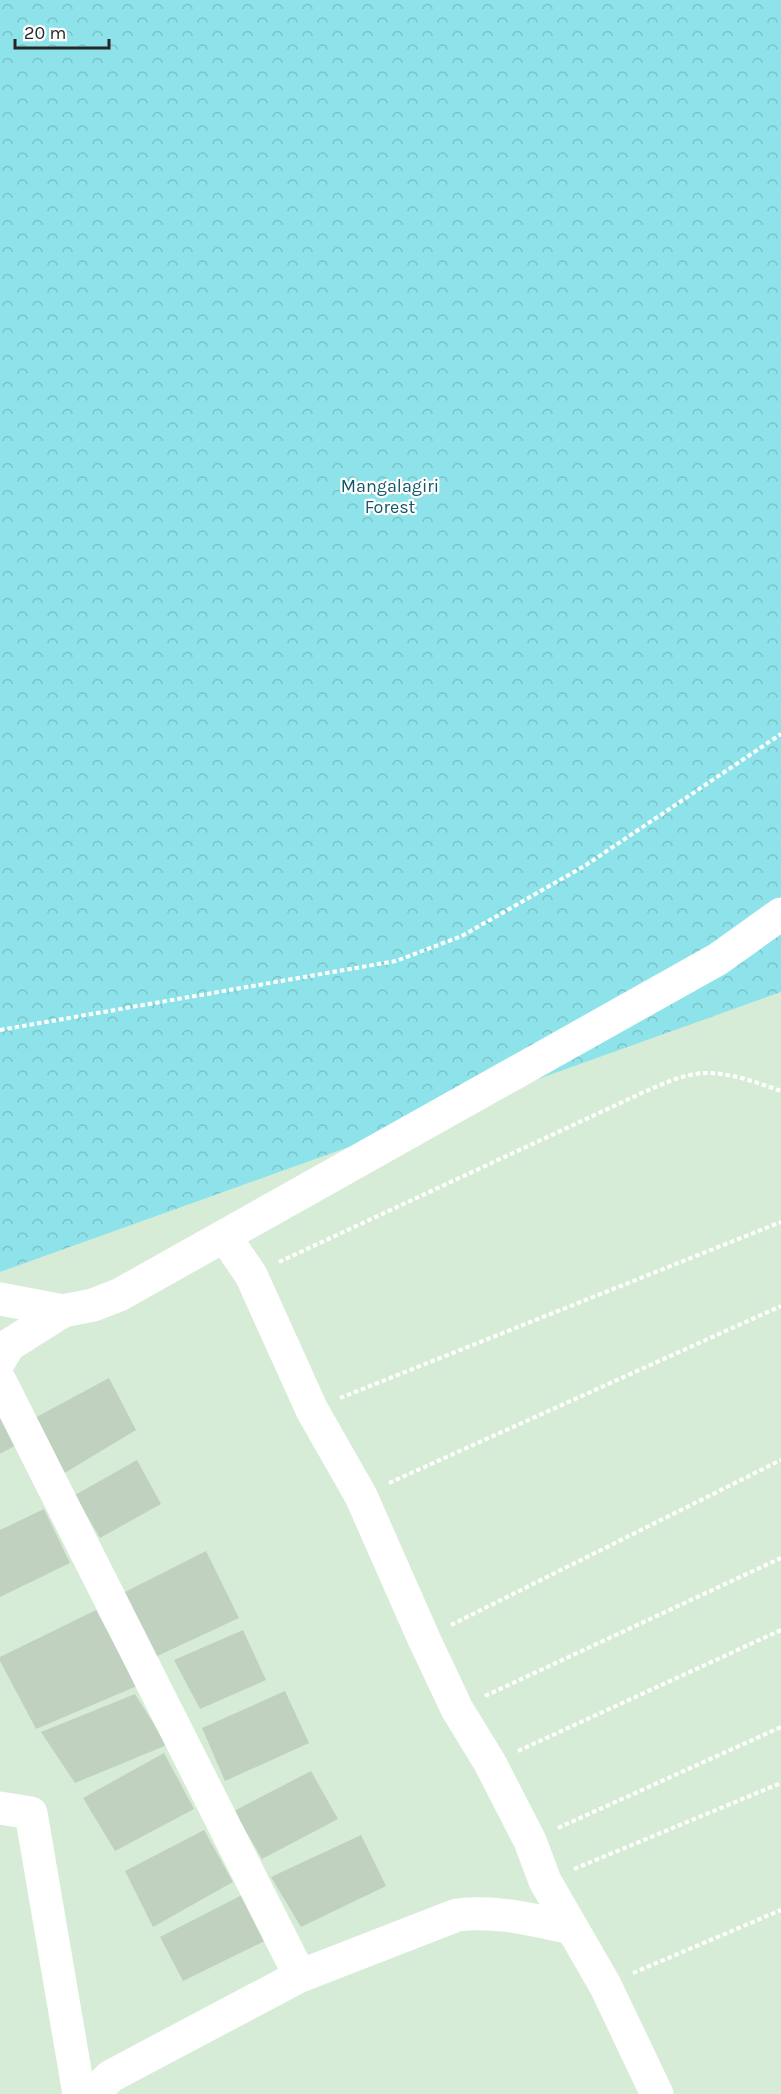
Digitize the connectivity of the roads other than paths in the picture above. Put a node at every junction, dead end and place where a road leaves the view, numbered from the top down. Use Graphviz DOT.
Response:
graph roads {
  1 [pos="781,914"];
  2 [pos="225,1237"];
  3 [pos="0,1299"];
  4 [pos="63,1311"];
  5 [pos="0,1360"];
  6 [pos="0,1381"];
  7 [pos="0,1808"];
  8 [pos="572,1928"];
  9 [pos="300,1976"];
  10 [pos="79,2094"];
  11 [pos="92,2094"];
  12 [pos="657,2094"];
  1 -- 2 [label="street"];
  2 -- 4 [label="street"];
  2 -- 8 [label="street"];
  3 -- 4 [label="street"];
  4 -- 5 [label="street"];
  6 -- 9 [label="street"];
  7 -- 10 [label="street"];
  8 -- 9 [label="street"];
  8 -- 12 [label="street"];
  9 -- 11 [label="street"];
}
